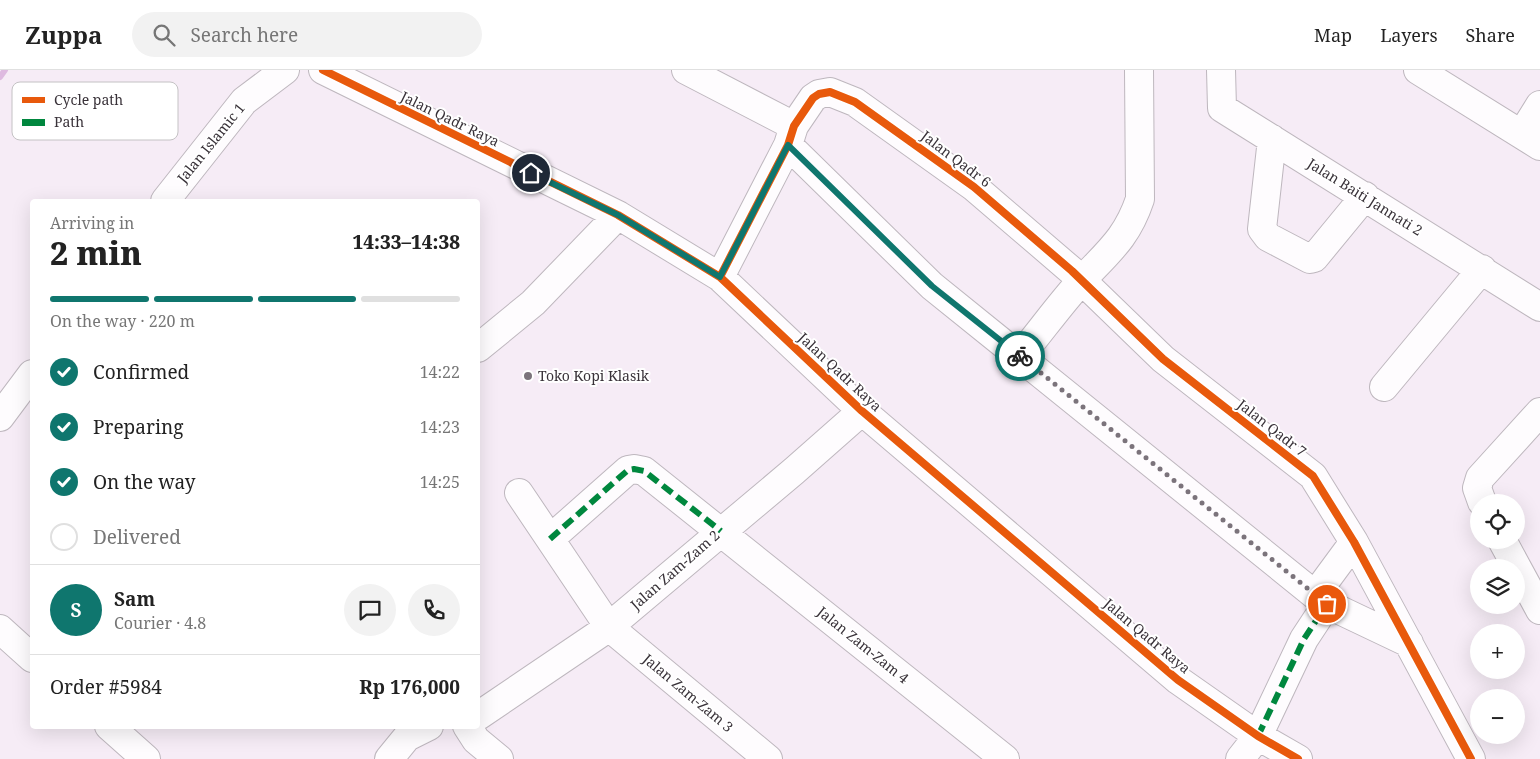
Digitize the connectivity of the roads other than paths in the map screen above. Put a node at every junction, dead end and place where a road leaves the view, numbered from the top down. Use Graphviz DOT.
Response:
graph roads {
  1 [pos="285,70"];
  2 [pos="322,70"];
  3 [pos="686,70"];
  4 [pos="1139,70"];
  5 [pos="1221,70"];
  6 [pos="1418,70"];
  7 [pos="821,87"];
  8 [pos="1540,105"];
  9 [pos="791,136"];
  10 [pos="1272,139"];
  11 [pos="1531,140"];
  12 [pos="1365,196"];
  13 [pos="167,199"];
  14 [pos="618,215"];
  15 [pos="1482,270"];
  16 [pos="1077,275"];
  17 [pos="720,277"];
  18 [pos="1540,307"];
  19 [pos="480,346"];
  20 [pos="1020,356"];
  21 [pos="30,377"];
  22 [pos="1384,387"];
  23 [pos="862,411"];
  24 [pos="1540,412"];
  25 [pos="0,417"];
  26 [pos="519,493"];
  27 [pos="1479,494"];
  28 [pos="721,531"];
  29 [pos="550,538"];
  30 [pos="1354,542"];
  31 [pos="1507,549"];
  32 [pos="1321,600"];
  33 [pos="1540,610"];
  34 [pos="609,627"];
  35 [pos="0,629"];
  36 [pos="1410,643"];
  37 [pos="30,656"];
  38 [pos="480,715"];
  39 [pos="112,729"];
  40 [pos="423,729"];
  41 [pos="469,729"];
  42 [pos="1258,736"];
  43 [pos="146,759"];
  44 [pos="389,759"];
  45 [pos="499,759"];
  46 [pos="768,759"];
  47 [pos="1005,759"];
  48 [pos="1240,759"];
  49 [pos="1298,759"];
  50 [pos="1471,759"];
  1 -- 13 [label="street, Jalan Islamic 1"];
  2 -- 14 [label="street, Jalan Qadr Raya"];
  3 -- 9 [label="street"];
  4 -- 16 [label="street"];
  5 -- 10 [label="street, Jalan Baiti Jannati 2"];
  6 -- 11 [label="street"];
  7 -- 9 [label="street"];
  7 -- 16 [label="street, Jalan Qadr 6"];
  8 -- 11 [label="street"];
  9 -- 17 [label="street"];
  9 -- 20 [label="street"];
  10 -- 12 [label="street, Jalan Baiti Jannati 2"];
  10 -- 12 [label="street"];
  12 -- 15 [label="street, Jalan Baiti Jannati 2"];
  14 -- 17 [label="street, Jalan Qadr Raya"];
  14 -- 19 [label="street"];
  15 -- 18 [label="street, Jalan Baiti Jannati 2"];
  15 -- 22 [label="street"];
  16 -- 20 [label="street"];
  16 -- 30 [label="street, Jalan Qadr 7"];
  17 -- 23 [label="street, Jalan Qadr Raya"];
  20 -- 32 [label="street"];
  21 -- 25 [label="street"];
  23 -- 28 [label="street, Jalan Zam-Zam 2"];
  23 -- 42 [label="street, Jalan Qadr Raya"];
  24 -- 27 [label="street"];
  26 -- 29 [label="street, Jalan Zam-Zam 3"];
  28 -- 29 [label="street, Jalan Zam-Zam 4"];
  28 -- 34 [label="street, Jalan Zam-Zam 2"];
  28 -- 47 [label="street, Jalan Zam-Zam 4"];
  29 -- 34 [label="street, Jalan Zam-Zam 3"];
  30 -- 32 [label="street"];
  30 -- 36 [label="street, Jalan Qadr 7"];
  31 -- 33 [label="street"];
  32 -- 36 [label="street"];
  32 -- 42 [label="street"];
  34 -- 38 [label="street, Jalan Zam-Zam 2"];
  34 -- 46 [label="street, Jalan Zam-Zam 3"];
  35 -- 37 [label="street"];
  36 -- 50 [label="street, Jalan Qadr 7"];
  39 -- 43 [label="street"];
  40 -- 44 [label="street"];
  41 -- 45 [label="street"];
  42 -- 48 [label="street"];
  42 -- 49 [label="street, Jalan Qadr Raya"];
}
